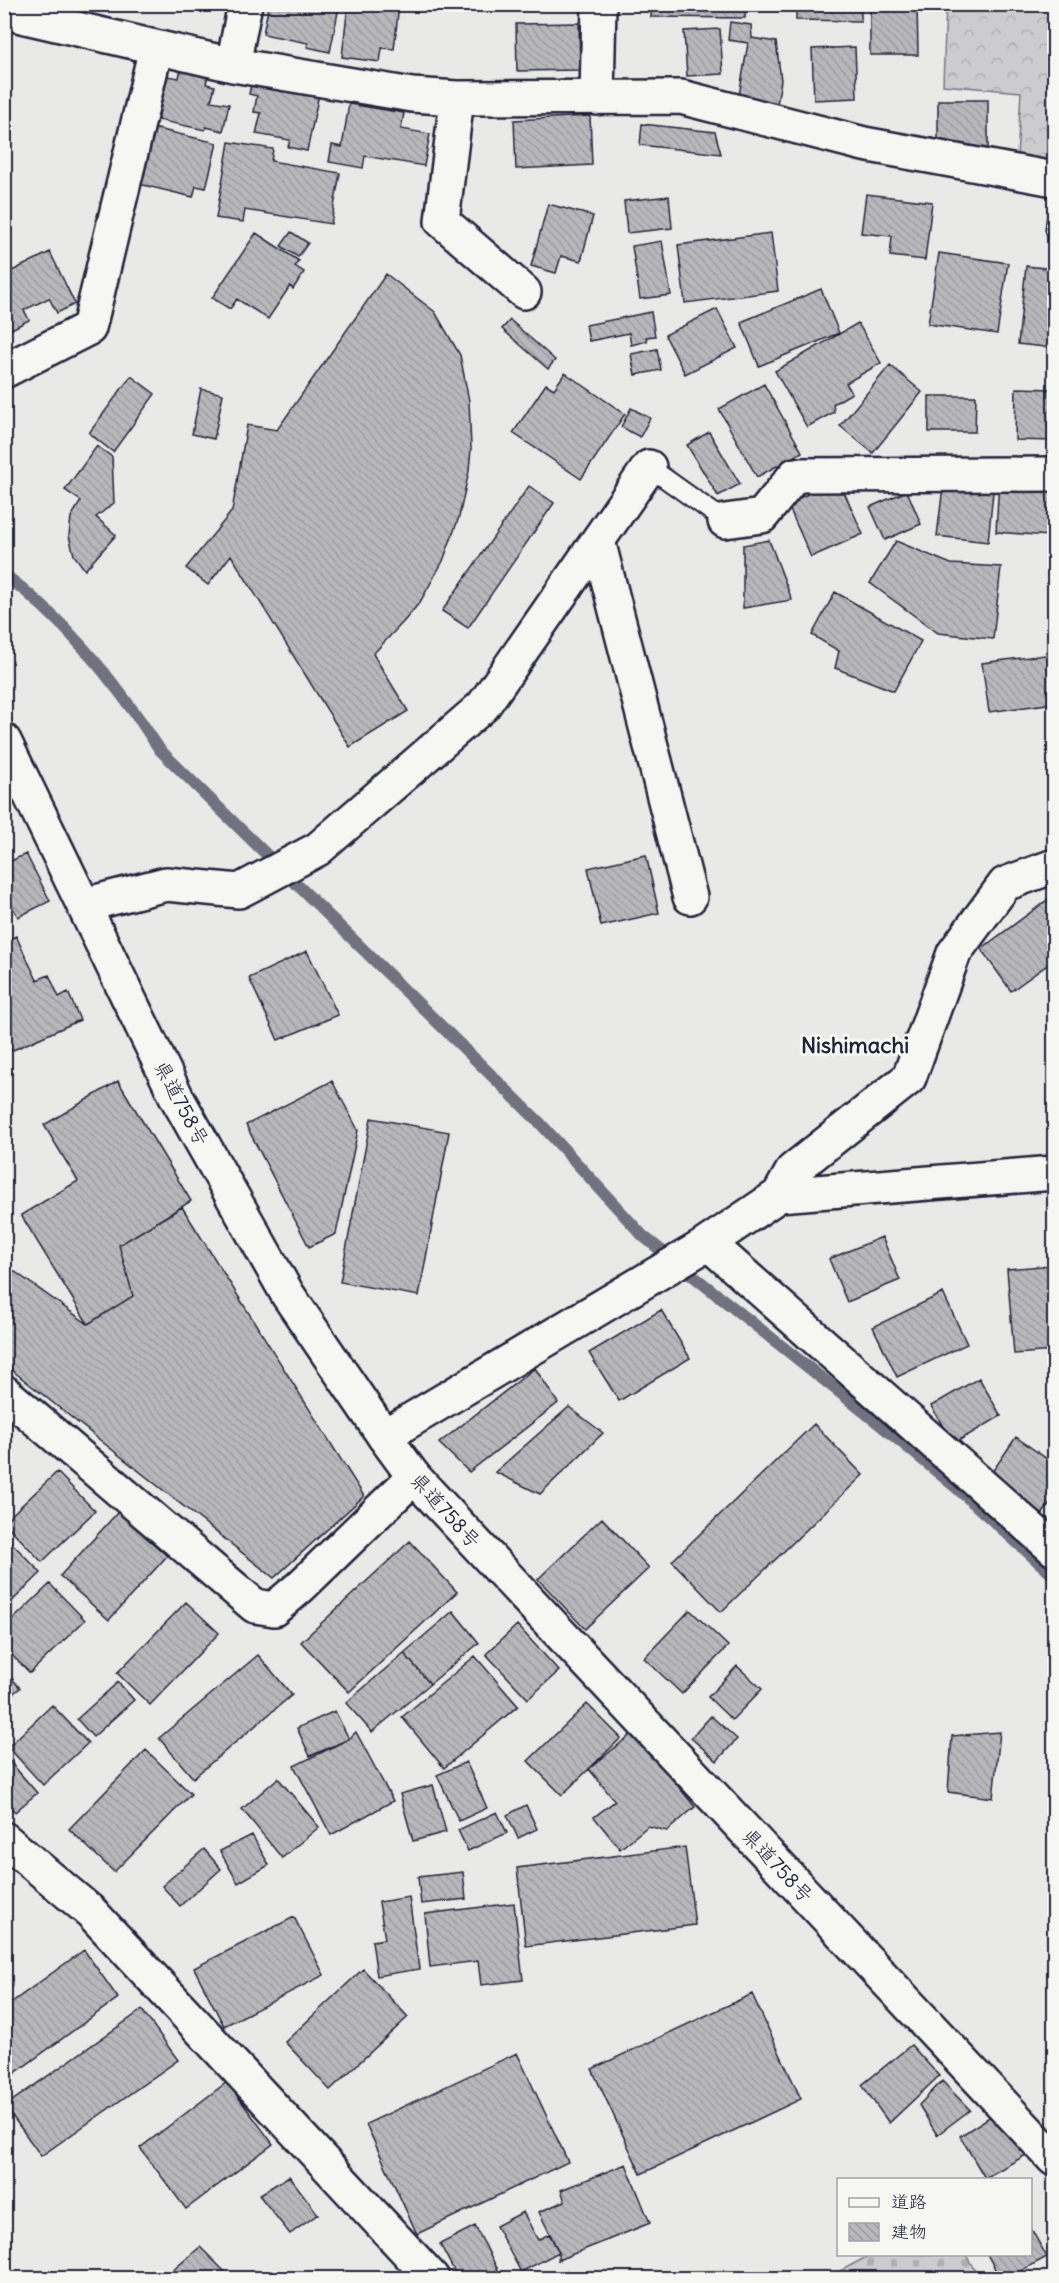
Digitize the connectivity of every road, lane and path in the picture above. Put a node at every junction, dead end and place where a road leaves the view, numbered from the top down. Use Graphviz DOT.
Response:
graph roads {
  1 [pos="245,4"];
  2 [pos="599,4"];
  3 [pos="4,12"];
  4 [pos="156,48"];
  5 [pos="233,65"];
  6 [pos="457,98"];
  7 [pos="597,98"];
  8 [pos="1054,179"];
  9 [pos="524,292"];
  10 [pos="4,371"];
  11 [pos="649,468"];
  12 [pos="1054,474"];
  13 [pos="725,521"];
  14 [pos="598,541"];
  15 [pos="4,741"];
  16 [pos="1054,866"];
  17 [pos="690,897"];
  18 [pos="84,905"];
  19 [pos="1054,1173"];
  20 [pos="779,1195"];
  21 [pos="705,1245"];
  22 [pos="4,1392"];
  23 [pos="384,1436"];
  24 [pos="414,1477"];
  25 [pos="1054,1549"];
  26 [pos="4,1839"];
  27 [pos="1054,2159"];
  28 [pos="432,2278"];
  1 -- 5 [label="street"];
  2 -- 7 [label="street"];
  3 -- 4 [label="street"];
  4 -- 5 [label="street"];
  4 -- 10 [label="street"];
  5 -- 6 [label="street"];
  6 -- 7 [label="street"];
  6 -- 9 [label="street"];
  7 -- 8 [label="street"];
  11 -- 13 [label="lane"];
  11 -- 14 [label="street"];
  12 -- 13 [label="street"];
  14 -- 17 [label="street"];
  14 -- 18 [label="street"];
  15 -- 18 [label="street, 県道758号"];
  16 -- 20 [label="street"];
  18 -- 23 [label="street, 県道758号"];
  19 -- 20 [label="street"];
  20 -- 21 [label="street"];
  21 -- 23 [label="street"];
  21 -- 25 [label="street"];
  22 -- 24 [label="street"];
  23 -- 24 [label="street, 県道758号"];
  24 -- 27 [label="street, 県道758号"];
  26 -- 28 [label="street"];
}
